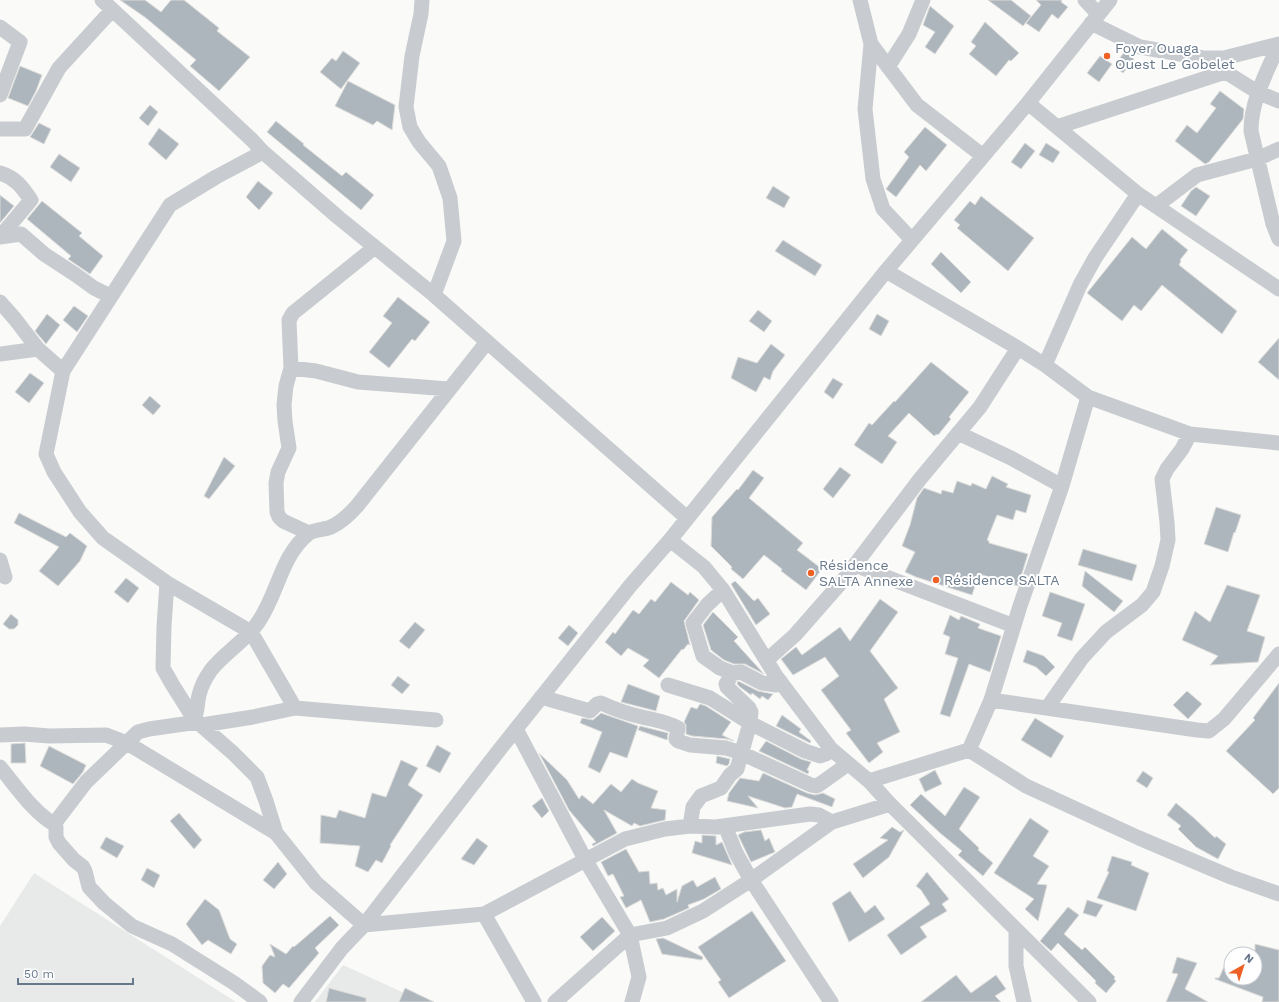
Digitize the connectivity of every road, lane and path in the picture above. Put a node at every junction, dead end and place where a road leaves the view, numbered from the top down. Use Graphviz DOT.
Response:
graph roads {
  1 [pos="422,0"];
  2 [pos="860,0"];
  3 [pos="923,0"];
  4 [pos="1085,0"];
  5 [pos="1110,0"];
  6 [pos="107,5"];
  7 [pos="1094,19"];
  8 [pos="0,27"];
  9 [pos="871,44"];
  10 [pos="1279,44"];
  11 [pos="1203,58"];
  12 [pos="888,67"];
  13 [pos="1225,72"];
  14 [pos="1259,93"];
  15 [pos="0,95"];
  16 [pos="1279,101"];
  17 [pos="1028,103"];
  18 [pos="1057,128"];
  19 [pos="0,129"];
  20 [pos="1279,149"];
  21 [pos="263,152"];
  22 [pos="983,156"];
  23 [pos="1258,159"];
  24 [pos="0,173"];
  25 [pos="1138,194"];
  26 [pos="1156,206"];
  27 [pos="1276,224"];
  28 [pos="1279,239"];
  29 [pos="912,240"];
  30 [pos="375,247"];
  31 [pos="886,271"];
  32 [pos="1279,289"];
  33 [pos="110,296"];
  34 [pos="434,296"];
  35 [pos="0,302"];
  36 [pos="487,342"];
  37 [pos="1018,348"];
  38 [pos="38,349"];
  39 [pos="0,354"];
  40 [pos="1045,365"];
  41 [pos="291,368"];
  42 [pos="63,370"];
  43 [pos="449,388"];
  44 [pos="1088,397"];
  45 [pos="958,433"];
  46 [pos="1190,434"];
  47 [pos="1279,443"];
  48 [pos="1062,486"];
  49 [pos="687,518"];
  50 [pos="309,533"];
  51 [pos="670,540"];
  52 [pos="0,560"];
  53 [pos="855,565"];
  54 [pos="5,577"];
  55 [pos="167,582"];
  56 [pos="722,590"];
  57 [pos="1014,626"];
  58 [pos="251,632"];
  59 [pos="1279,654"];
  60 [pos="767,660"];
  61 [pos="732,673"];
  62 [pos="781,682"];
  63 [pos="668,685"];
  64 [pos="541,697"];
  65 [pos="991,700"];
  66 [pos="295,708"];
  67 [pos="1046,708"];
  68 [pos="436,720"];
  69 [pos="198,722"];
  70 [pos="750,723"];
  71 [pos="516,729"];
  72 [pos="0,735"];
  73 [pos="127,743"];
  74 [pos="831,749"];
  75 [pos="969,750"];
  76 [pos="741,753"];
  77 [pos="848,764"];
  78 [pos="0,767"];
  79 [pos="869,782"];
  80 [pos="890,804"];
  81 [pos="832,822"];
  82 [pos="54,824"];
  83 [pos="690,826"];
  84 [pos="724,826"];
  85 [pos="276,833"];
  86 [pos="586,861"];
  87 [pos="751,880"];
  88 [pos="1279,894"];
  89 [pos="484,914"];
  90 [pos="364,925"];
  91 [pos="1016,930"];
  92 [pos="630,935"];
  93 [pos="260,1002"];
  94 [pos="301,1002"];
  95 [pos="534,1002"];
  96 [pos="555,1002"];
  97 [pos="632,1002"];
  98 [pos="831,1002"];
  99 [pos="1024,1002"];
  100 [pos="1089,1002"];
  1 -- 34 [label="street"];
  2 -- 9 [label="street"];
  3 -- 12 [label="street"];
  4 -- 7 [label="street"];
  5 -- 7 [label="street"];
  6 -- 19 [label="street"];
  6 -- 21 [label="street"];
  7 -- 11 [label="street"];
  7 -- 17 [label="street"];
  8 -- 15 [label="street"];
  9 -- 12 [label="street"];
  9 -- 29 [label="street"];
  10 -- 11 [label="street"];
  10 -- 14 [label="street"];
  11 -- 13 [label="street"];
  12 -- 22 [label="street"];
  13 -- 14 [label="street"];
  13 -- 18 [label="street"];
  14 -- 16 [label="street"];
  14 -- 23 [label="street"];
  17 -- 18 [label="street"];
  17 -- 22 [label="street"];
  18 -- 25 [label="street"];
  20 -- 23 [label="street"];
  21 -- 30 [label="street"];
  21 -- 33 [label="street"];
  22 -- 29 [label="street"];
  23 -- 26 [label="street"];
  23 -- 27 [label="street"];
  24 -- 33 [label="street"];
  25 -- 26 [label="street"];
  25 -- 40 [label="street"];
  26 -- 32 [label="street"];
  27 -- 28 [label="street"];
  29 -- 31 [label="street"];
  30 -- 34 [label="street"];
  30 -- 41 [label="street"];
  31 -- 37 [label="street"];
  31 -- 49 [label="street"];
  33 -- 42 [label="street"];
  34 -- 36 [label="street"];
  35 -- 38 [label="street"];
  36 -- 43 [label="street"];
  36 -- 49 [label="street"];
  37 -- 40 [label="street"];
  37 -- 45 [label="street"];
  38 -- 39 [label="street"];
  38 -- 42 [label="street"];
  40 -- 44 [label="street"];
  41 -- 43 [label="street"];
  41 -- 50 [label="street"];
  42 -- 55 [label="street"];
  43 -- 50 [label="street"];
  44 -- 46 [label="street"];
  44 -- 48 [label="street"];
  45 -- 48 [label="street"];
  45 -- 53 [label="street"];
  46 -- 47 [label="street"];
  46 -- 67 [label="street"];
  48 -- 57 [label="street"];
  49 -- 51 [label="street"];
  50 -- 58 [label="street"];
  51 -- 56 [label="street"];
  51 -- 64 [label="street"];
  52 -- 54 [label="street"];
  53 -- 57 [label="street"];
  53 -- 60 [label="street"];
  55 -- 58 [label="street"];
  55 -- 69 [label="street"];
  56 -- 60 [label="street"];
  56 -- 61 [label="street"];
  57 -- 65 [label="street"];
  58 -- 66 [label="street"];
  58 -- 69 [label="street"];
  59 -- 67 [label="street"];
  60 -- 62 [label="street"];
  61 -- 62 [label="street"];
  61 -- 70 [label="street"];
  62 -- 74 [label="street"];
  63 -- 70 [label="street"];
  64 -- 71 [label="street"];
  64 -- 76 [label="street"];
  65 -- 67 [label="street"];
  65 -- 75 [label="street"];
  66 -- 68 [label="street"];
  66 -- 69 [label="street"];
  69 -- 73 [label="street"];
  69 -- 85 [label="street"];
  70 -- 74 [label="street"];
  70 -- 76 [label="street"];
  71 -- 86 [label="street"];
  71 -- 90 [label="street"];
  72 -- 73 [label="street"];
  73 -- 82 [label="street"];
  73 -- 85 [label="street"];
  74 -- 77 [label="street"];
  75 -- 79 [label="street"];
  75 -- 88 [label="street"];
  76 -- 77 [label="street"];
  76 -- 83 [label="street"];
  77 -- 79 [label="street"];
  78 -- 82 [label="street"];
  79 -- 80 [label="street"];
  80 -- 81 [label="street"];
  80 -- 91 [label="street"];
  81 -- 84 [label="street"];
  81 -- 87 [label="street"];
  82 -- 93 [label="street"];
  83 -- 84 [label="street"];
  83 -- 86 [label="street"];
  84 -- 87 [label="street"];
  85 -- 90 [label="street"];
  86 -- 89 [label="street"];
  86 -- 92 [label="street"];
  87 -- 92 [label="street"];
  87 -- 98 [label="street"];
  89 -- 90 [label="street"];
  89 -- 95 [label="street"];
  90 -- 94 [label="street"];
  91 -- 99 [label="street"];
  91 -- 100 [label="street"];
  92 -- 96 [label="street"];
  92 -- 97 [label="street"];
}
